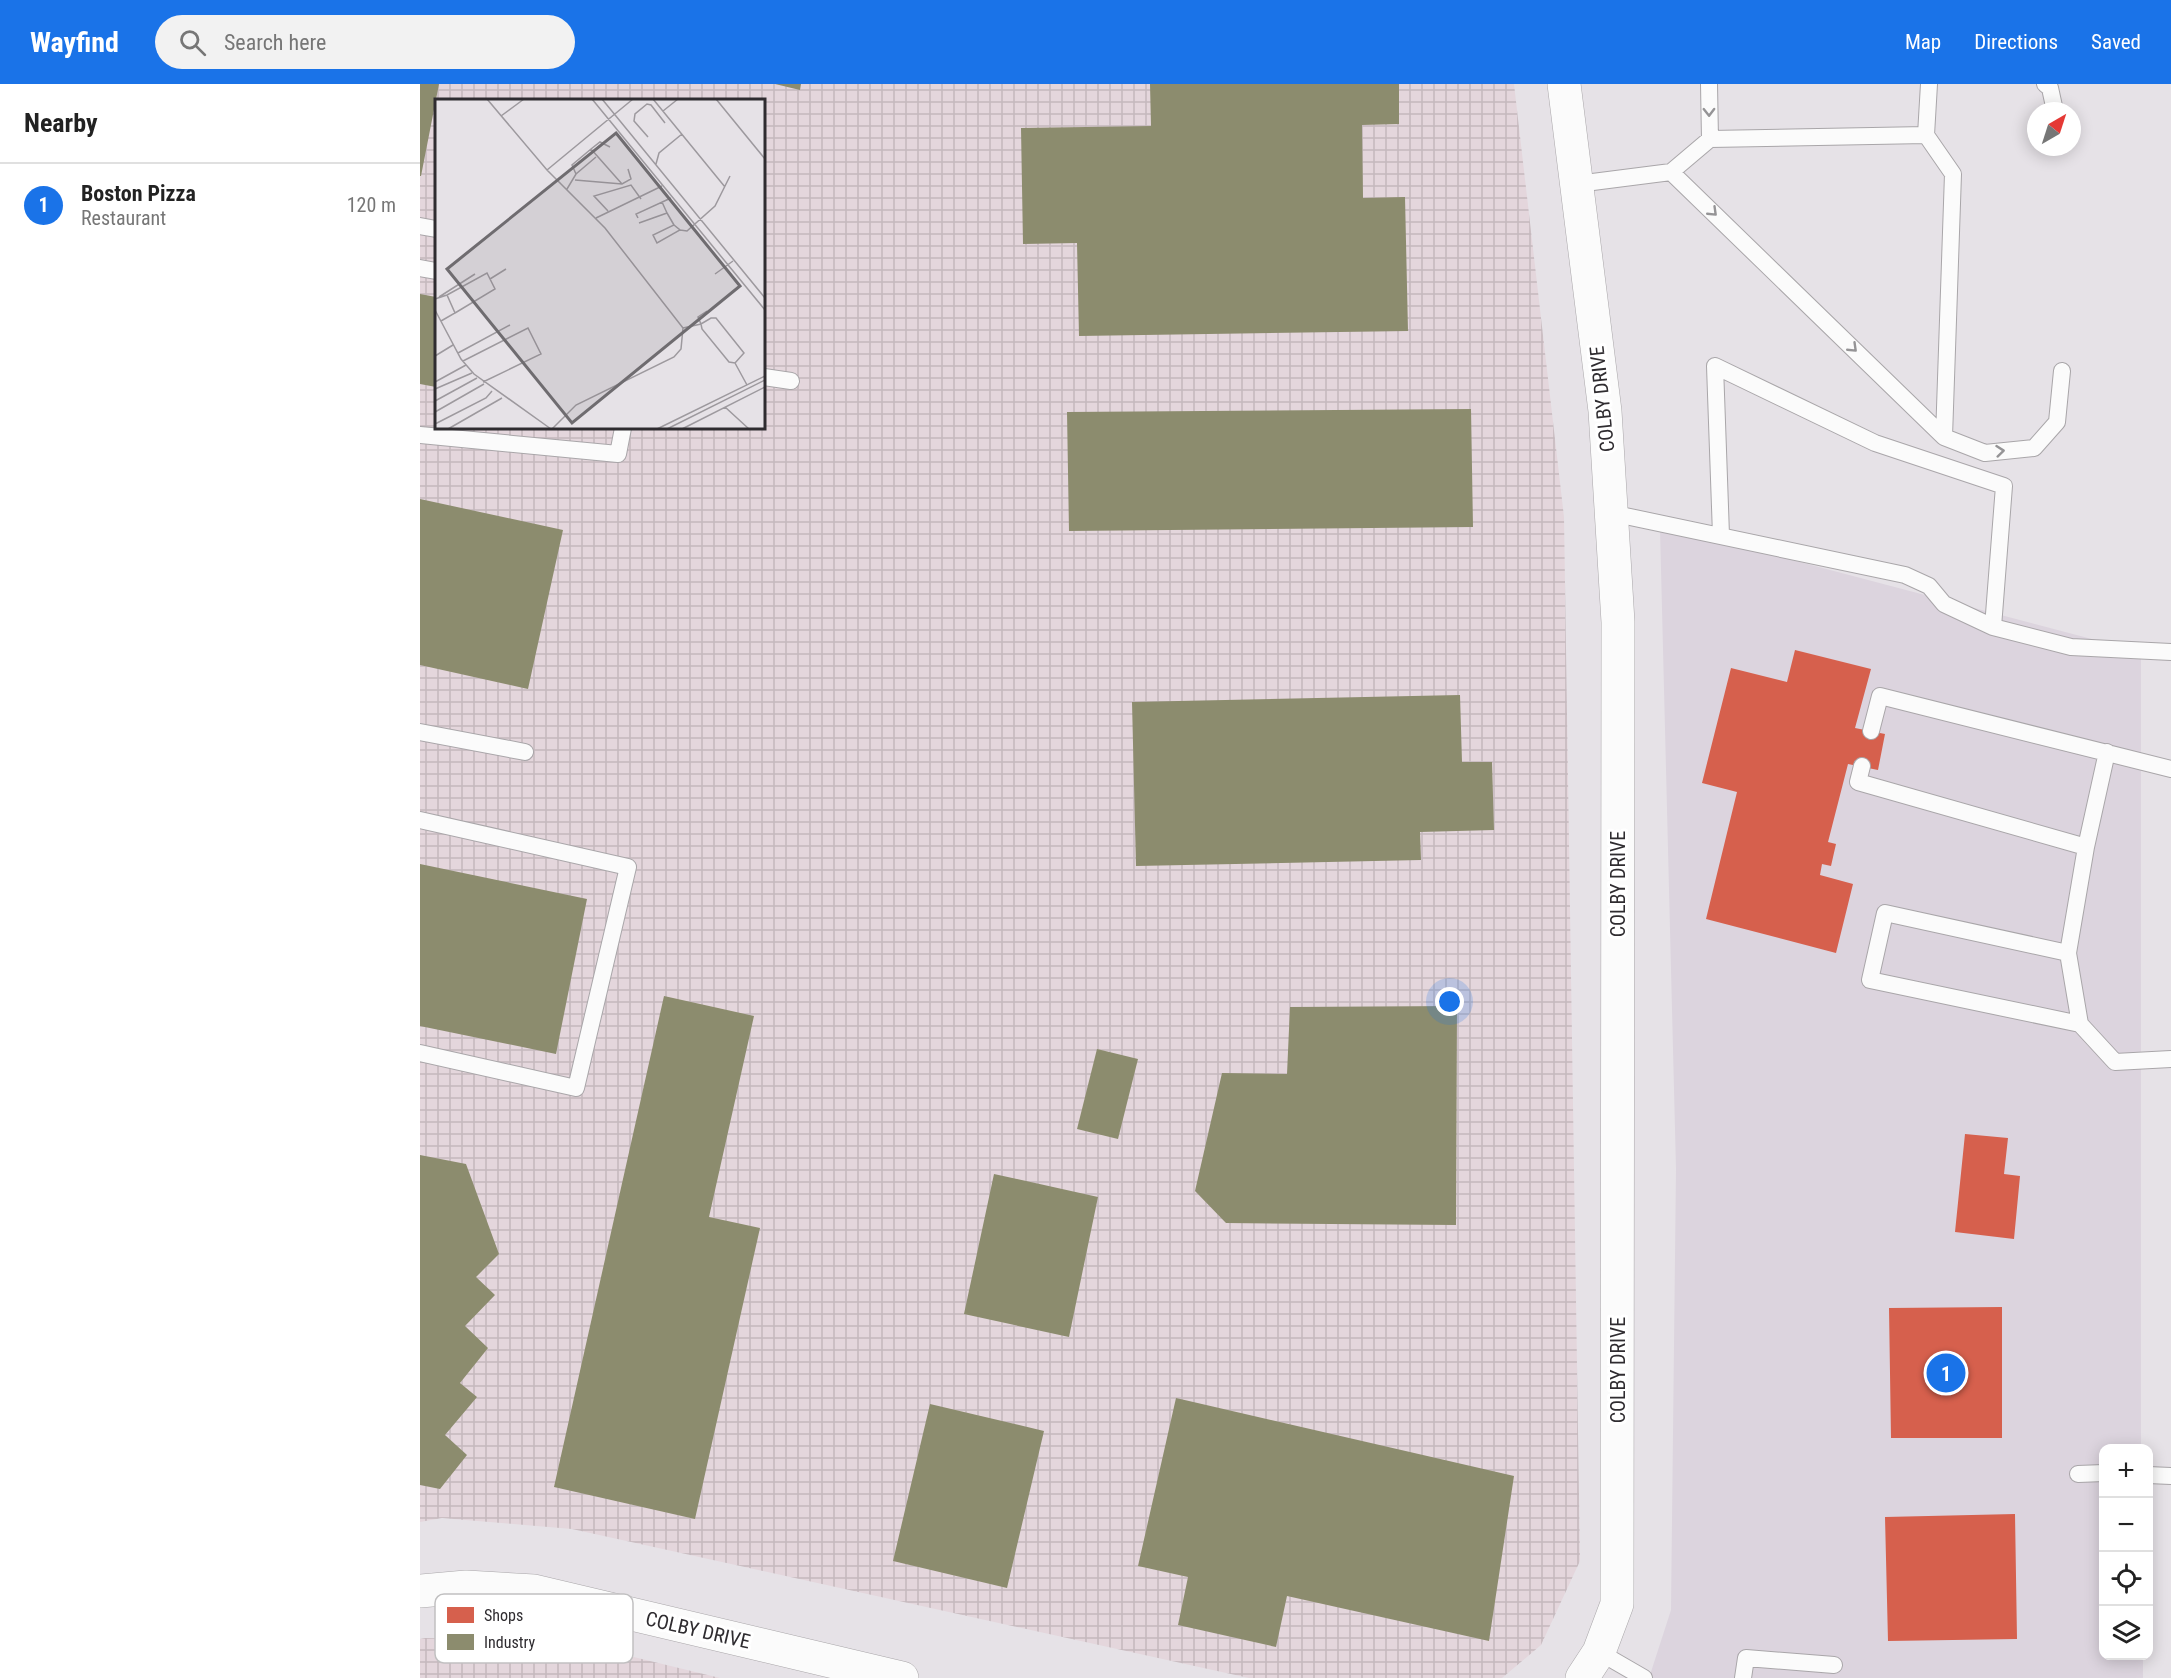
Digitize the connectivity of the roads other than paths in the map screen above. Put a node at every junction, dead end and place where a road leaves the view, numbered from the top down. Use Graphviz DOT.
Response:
graph roads {
  1 [pos="1564,84"];
  2 [pos="1709,84"];
  3 [pos="1929,84"];
  4 [pos="2045,84"];
  5 [pos="2053,102"];
  6 [pos="1926,135"];
  7 [pos="1710,139"];
  8 [pos="1671,172"];
  9 [pos="1577,184"];
  10 [pos="420,226"];
  11 [pos="435,229"];
  12 [pos="420,268"];
  13 [pos="435,271"];
  14 [pos="2062,371"];
  15 [pos="765,377"];
  16 [pos="791,381"];
  17 [pos="623,429"];
  18 [pos="420,435"];
  19 [pos="1944,437"];
  20 [pos="1611,513"];
  21 [pos="1721,535"];
  22 [pos="1993,627"];
  23 [pos="2171,652"];
  24 [pos="1871,731"];
  25 [pos="420,732"];
  26 [pos="525,752"];
  27 [pos="2107,752"];
  28 [pos="1862,766"];
  29 [pos="2171,769"];
  30 [pos="420,820"];
  31 [pos="2086,847"];
  32 [pos="2068,953"];
  33 [pos="2080,1024"];
  34 [pos="420,1053"];
  35 [pos="2171,1059"];
  36 [pos="2099,1473"];
  37 [pos="2078,1474"];
  38 [pos="2153,1475"];
  39 [pos="2171,1476"];
  40 [pos="420,1591"];
  41 [pos="547,1594"];
  42 [pos="633,1614"];
  43 [pos="1590,1665"];
  44 [pos="1834,1665"];
  45 [pos="902,1678"];
  46 [pos="1644,1678"];
  47 [pos="1743,1678"];
  1 -- 9 [label="street, COLBY DRIVE"];
  2 -- 7 [label="lane, one-way"];
  3 -- 6 [label="lane"];
  4 -- 5 [label="lane"];
  6 -- 7 [label="lane"];
  6 -- 19 [label="lane"];
  7 -- 8 [label="lane"];
  8 -- 9 [label="lane"];
  8 -- 19 [label="lane, one-way"];
  9 -- 20 [label="street, COLBY DRIVE"];
  10 -- 11 [label="lane"];
  12 -- 13 [label="lane"];
  19 -- 14 [label="lane, one-way"];
  15 -- 16 [label="lane"];
  17 -- 18 [label="lane"];
  20 -- 21 [label="lane"];
  20 -- 43 [label="street, COLBY DRIVE"];
  21 -- 22 [label="lane"];
  21 -- 22 [label="lane"];
  22 -- 23 [label="lane"];
  24 -- 27 [label="lane"];
  25 -- 26 [label="lane"];
  27 -- 29 [label="lane"];
  27 -- 31 [label="lane"];
  28 -- 31 [label="lane"];
  30 -- 34 [label="lane"];
  31 -- 32 [label="lane"];
  32 -- 33 [label="lane"];
  32 -- 33 [label="lane"];
  33 -- 35 [label="lane"];
  36 -- 37 [label="lane"];
  38 -- 39 [label="lane"];
  40 -- 41 [label="street, COLBY DRIVE"];
  42 -- 45 [label="street, COLBY DRIVE"];
  43 -- 46 [label="lane"];
  44 -- 47 [label="lane"];
}
